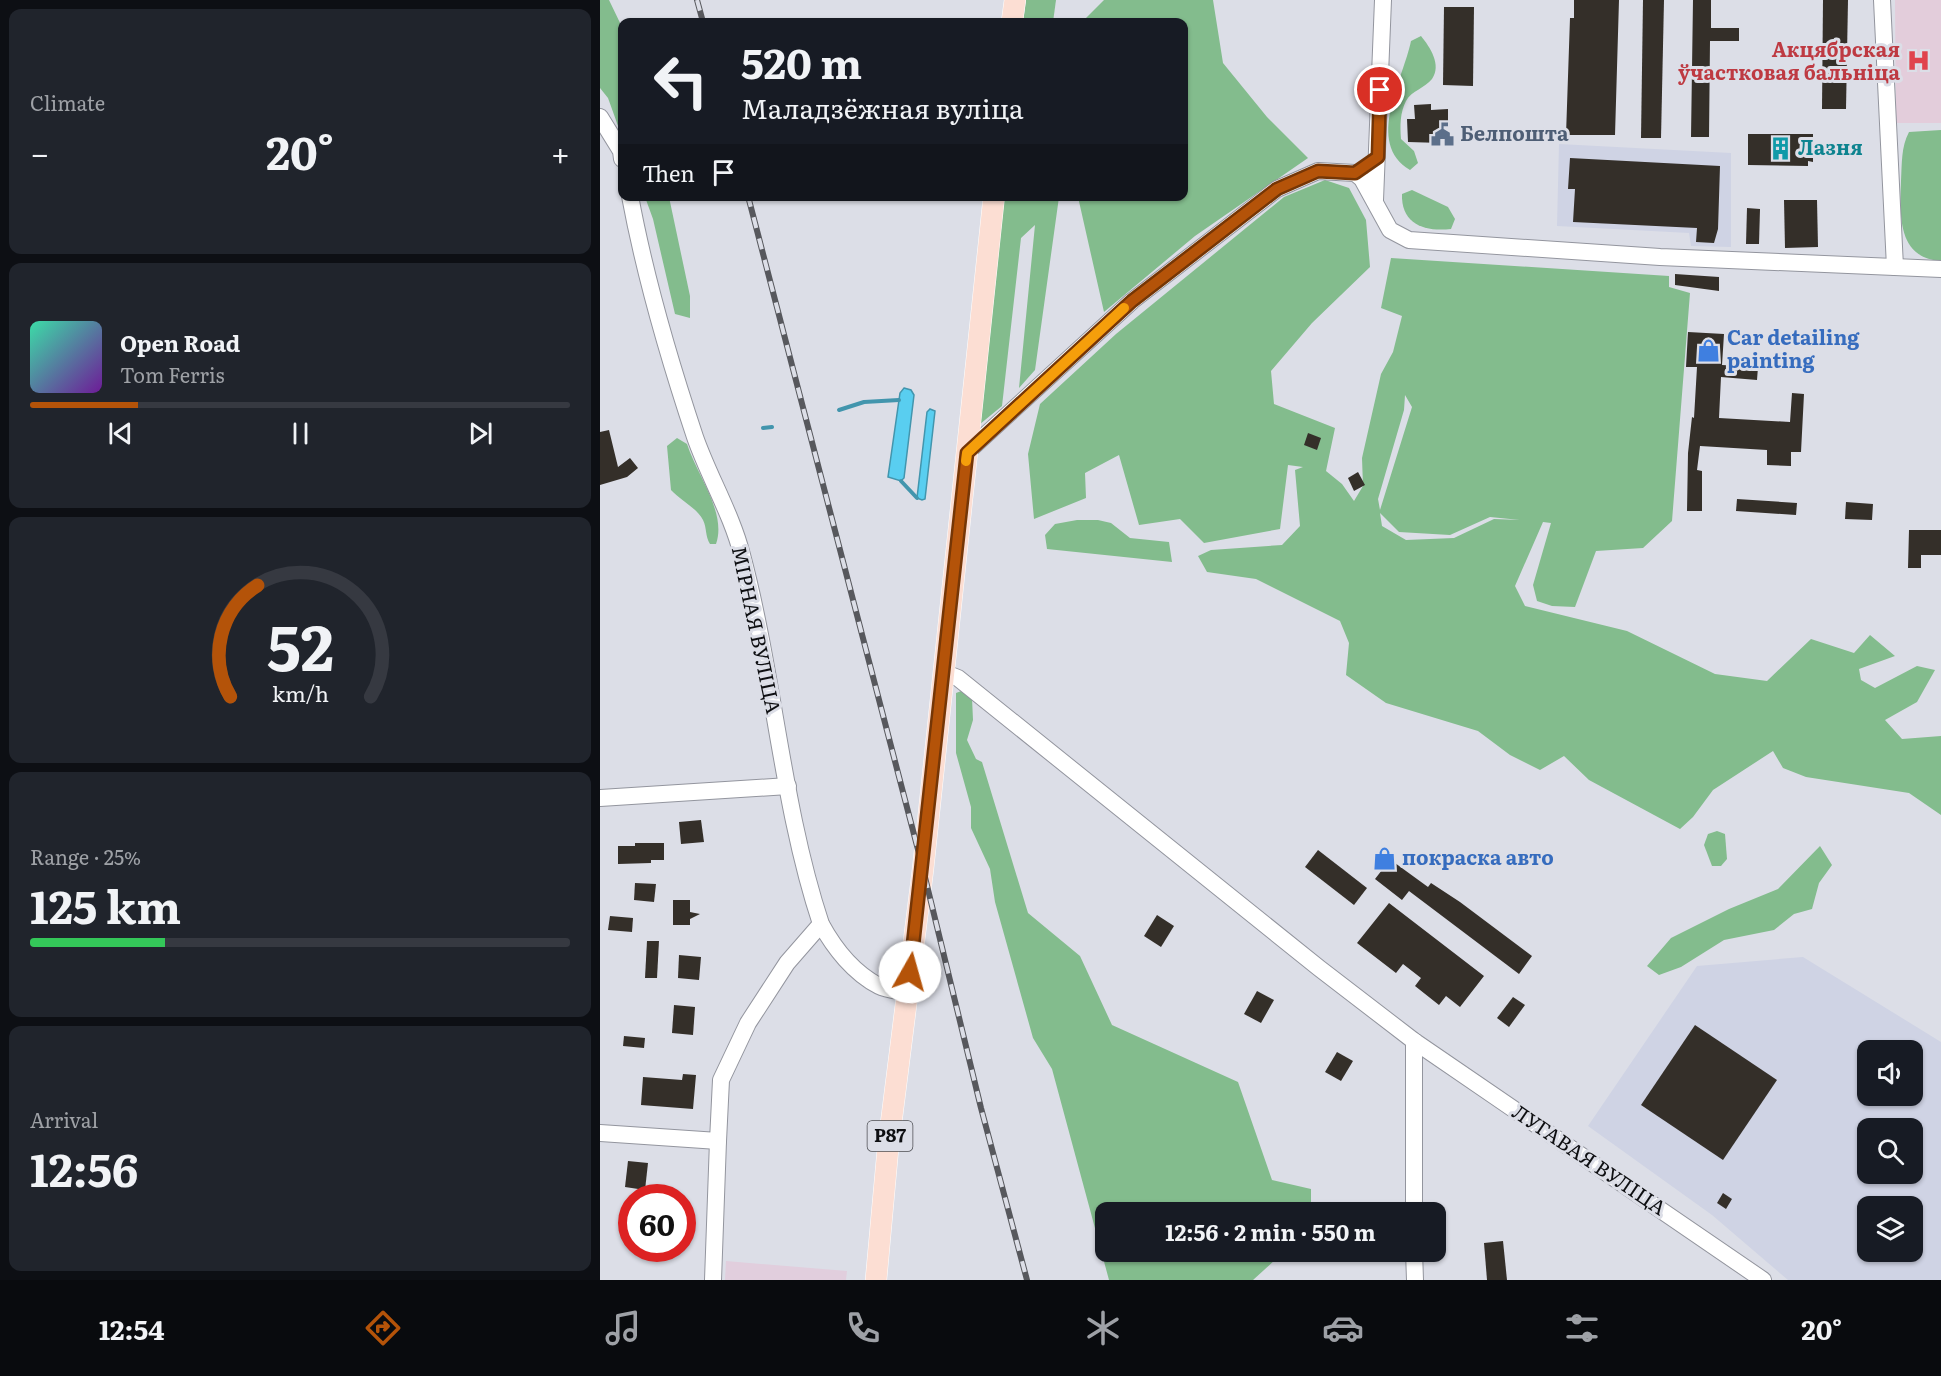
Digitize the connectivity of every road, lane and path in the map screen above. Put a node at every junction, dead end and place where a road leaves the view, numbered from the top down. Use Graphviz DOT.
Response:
graph roads {
  1 [pos="1015,0"];
  2 [pos="1383,0"];
  3 [pos="1882,0"];
  4 [pos="1013,18"];
  5 [pos="600,117"];
  6 [pos="618,146"];
  7 [pos="1378,157"];
  8 [pos="1355,173"];
  9 [pos="631,201"];
  10 [pos="993,201"];
  11 [pos="1375,204"];
  12 [pos="1895,267"];
  13 [pos="1941,269"];
  14 [pos="967,453"];
  15 [pos="943,672"];
  16 [pos="788,786"];
  17 [pos="600,798"];
  18 [pos="821,924"];
  19 [pos="908,993"];
  20 [pos="1414,1041"];
  21 [pos="600,1133"];
  22 [pos="718,1141"];
  23 [pos="1414,1202"];
  24 [pos="1414,1262"];
  25 [pos="713,1280"];
  26 [pos="876,1280"];
  27 [pos="1415,1280"];
  28 [pos="1762,1280"];
  1 -- 4 [label="main road"];
  2 -- 7 [label="street"];
  3 -- 12 [label="street"];
  5 -- 6 [label="street"];
  7 -- 8 [label="street"];
  7 -- 11 [label="street"];
  8 -- 11 [label="street"];
  8 -- 14 [label="street"];
  9 -- 16 [label="street, МІРНАЯ ВУЛІЦА"];
  10 -- 14 [label="main road, Р87"];
  11 -- 12 [label="street"];
  12 -- 13 [label="street"];
  14 -- 15 [label="main road, Р87"];
  15 -- 19 [label="main road, Р87"];
  15 -- 20 [label="street, ЛУГАВАЯ ВУЛІЦА"];
  16 -- 17 [label="street"];
  16 -- 18 [label="street, МІРНАЯ ВУЛІЦА"];
  18 -- 19 [label="street, МІРНАЯ ВУЛІЦА"];
  18 -- 22 [label="street"];
  19 -- 26 [label="main road, Р87"];
  20 -- 23 [label="street"];
  20 -- 28 [label="street, ЛУГАВАЯ ВУЛІЦА"];
  21 -- 22 [label="street"];
  22 -- 25 [label="street"];
  24 -- 27 [label="street"];
}
